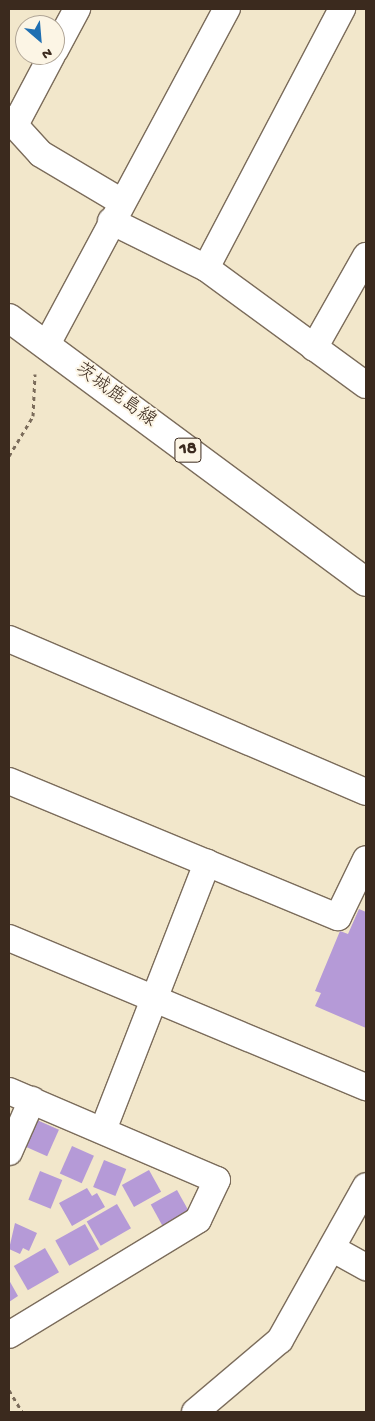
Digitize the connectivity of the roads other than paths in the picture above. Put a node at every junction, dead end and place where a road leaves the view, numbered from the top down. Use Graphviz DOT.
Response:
graph roads {
  1 [pos="77,9"];
  2 [pos="227,9"];
  3 [pos="342,9"];
  4 [pos="65,31"];
  5 [pos="46,65"];
  6 [pos="12,122"];
  7 [pos="116,211"];
  8 [pos="366,256"];
  9 [pos="206,268"];
  10 [pos="9,318"];
  11 [pos="46,346"];
  12 [pos="314,348"];
  13 [pos="366,384"];
  14 [pos="366,582"];
  15 [pos="9,639"];
  16 [pos="9,781"];
  17 [pos="366,792"];
  18 [pos="366,859"];
  19 [pos="207,863"];
  20 [pos="9,938"];
  21 [pos="154,998"];
  22 [pos="366,1087"];
  23 [pos="20,1096"];
  24 [pos="103,1130"];
  25 [pos="9,1152"];
  26 [pos="366,1186"];
  27 [pos="333,1249"];
  28 [pos="366,1267"];
  29 [pos="9,1335"];
  30 [pos="195,1412"];
  1 -- 4 [label="street"];
  2 -- 7 [label="street"];
  3 -- 9 [label="street"];
  5 -- 6 [label="street"];
  6 -- 7 [label="street"];
  7 -- 9 [label="street"];
  7 -- 11 [label="street"];
  8 -- 12 [label="street"];
  9 -- 12 [label="street"];
  10 -- 11 [label="main road, 茨城鹿島線 / 18"];
  11 -- 14 [label="main road, 茨城鹿島線 / 18"];
  12 -- 13 [label="street"];
  15 -- 17 [label="street"];
  16 -- 19 [label="street"];
  18 -- 19 [label="street"];
  19 -- 21 [label="street"];
  20 -- 21 [label="street"];
  21 -- 22 [label="street"];
  21 -- 24 [label="street"];
  23 -- 24 [label="street"];
  23 -- 25 [label="street"];
  24 -- 29 [label="street"];
  26 -- 27 [label="street"];
  27 -- 28 [label="street"];
  27 -- 30 [label="street"];
}
